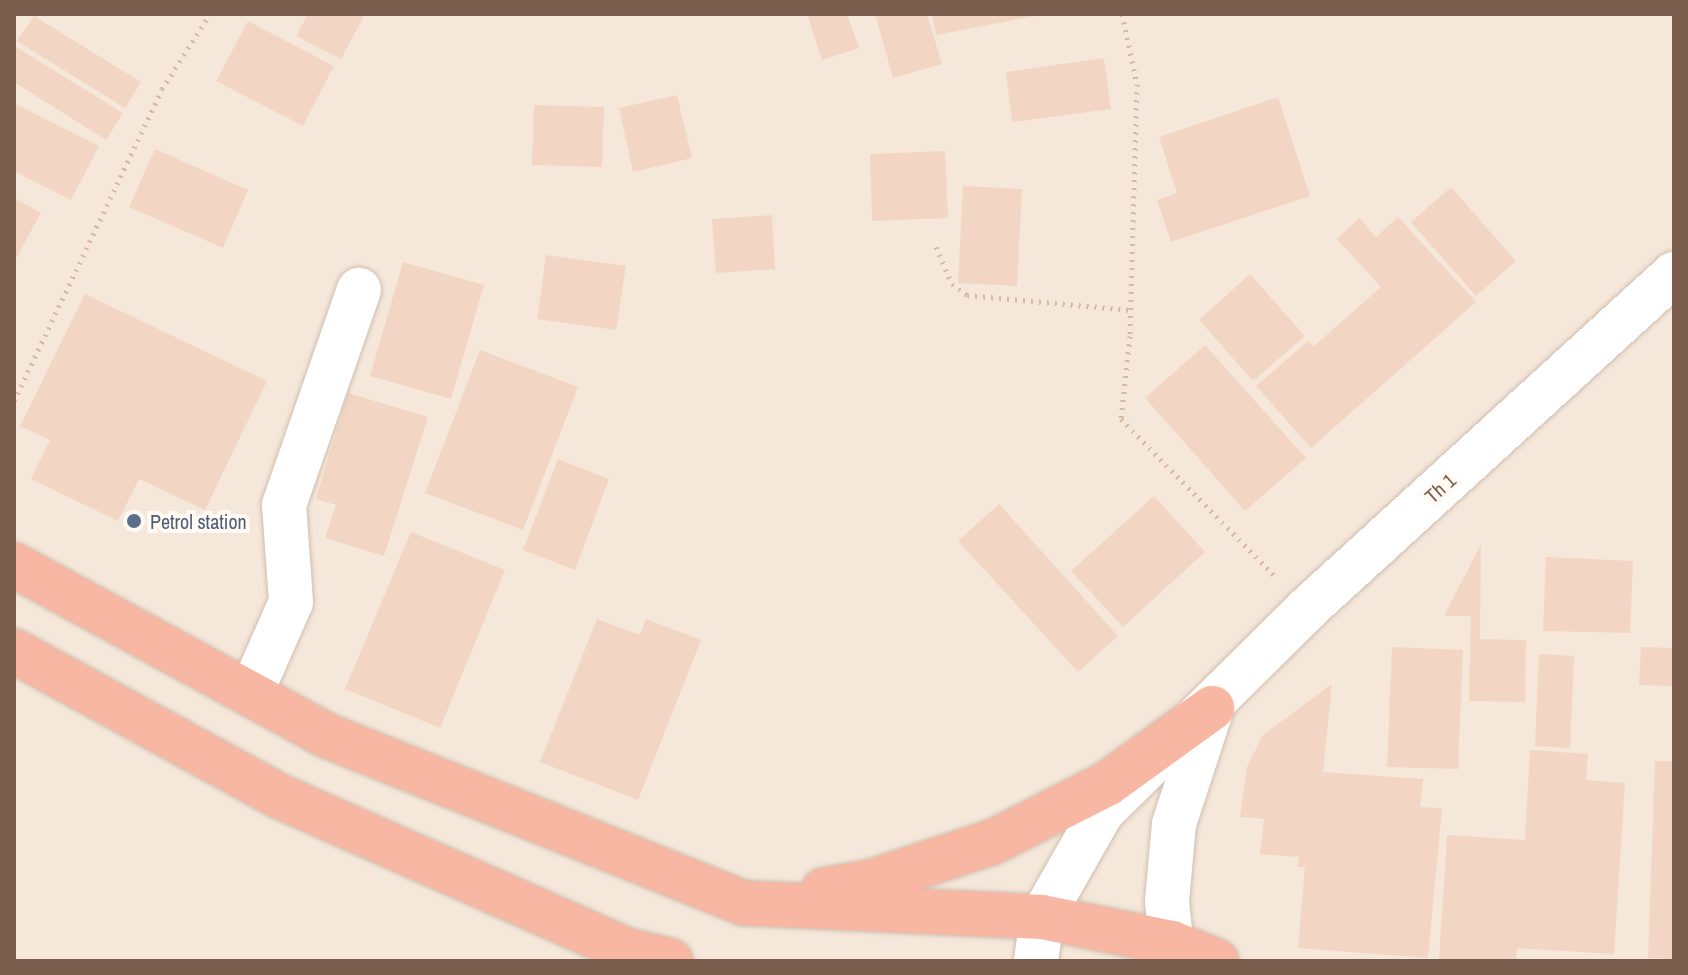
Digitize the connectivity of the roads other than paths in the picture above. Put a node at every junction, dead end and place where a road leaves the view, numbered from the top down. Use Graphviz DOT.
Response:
graph roads {
  1 [pos="1674,274"];
  2 [pos="359,290"];
  3 [pos="14,565"];
  4 [pos="14,651"];
  5 [pos="251,693"];
  6 [pos="1212,708"];
  7 [pos="743,903"];
  8 [pos="1042,917"];
  9 [pos="1172,952"];
  10 [pos="671,961"];
  11 [pos="1036,961"];
  12 [pos="1216,961"];
  1 -- 6 [label="street, Th 1"];
  2 -- 5 [label="street"];
  3 -- 5 [label="highway"];
  4 -- 10 [label="highway"];
  5 -- 7 [label="highway"];
  6 -- 7 [label="highway"];
  6 -- 8 [label="street, Th 1"];
  6 -- 9 [label="street, Th 1"];
  7 -- 8 [label="highway"];
  8 -- 9 [label="highway"];
  8 -- 11 [label="street"];
  9 -- 12 [label="highway"];
}
